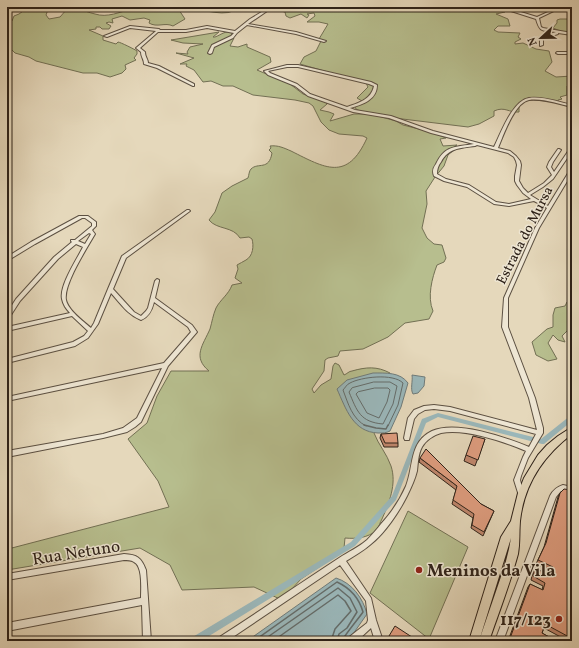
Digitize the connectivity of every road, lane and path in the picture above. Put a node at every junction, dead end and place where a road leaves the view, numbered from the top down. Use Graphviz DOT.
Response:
graph roads {
  1 [pos="272,7"];
  2 [pos="481,7"];
  3 [pos="561,7"];
  4 [pos="537,18"];
  5 [pos="246,24"];
  6 [pos="160,31"];
  7 [pos="236,32"];
  8 [pos="560,32"];
  9 [pos="572,34"];
  10 [pos="106,36"];
  11 [pos="324,41"];
  12 [pos="541,45"];
  13 [pos="210,53"];
  14 [pos="558,53"];
  15 [pos="572,53"];
  16 [pos="193,85"];
  17 [pos="572,106"];
  18 [pos="348,108"];
  19 [pos="476,145"];
  20 [pos="496,148"];
  21 [pos="572,148"];
  22 [pos="559,150"];
  23 [pos="572,170"];
  24 [pos="554,175"];
  25 [pos="527,195"];
  26 [pos="535,200"];
  27 [pos="549,208"];
  28 [pos="188,211"];
  29 [pos="89,230"];
  30 [pos="74,241"];
  31 [pos="86,246"];
  32 [pos="7,259"];
  33 [pos="157,281"];
  34 [pos="110,289"];
  35 [pos="152,298"];
  36 [pos="9,309"];
  37 [pos="74,314"];
  38 [pos="7,317"];
  39 [pos="7,329"];
  40 [pos="91,331"];
  41 [pos="7,361"];
  42 [pos="166,364"];
  43 [pos="7,399"];
  44 [pos="572,430"];
  45 [pos="539,433"];
  46 [pos="407,438"];
  47 [pos="531,448"];
  48 [pos="7,454"];
  49 [pos="572,490"];
  50 [pos="521,494"];
  51 [pos="516,521"];
  52 [pos="341,560"];
  53 [pos="7,577"];
  54 [pos="145,600"];
  55 [pos="372,620"];
  56 [pos="7,627"];
  57 [pos="146,641"];
  58 [pos="220,641"];
  59 [pos="351,641"];
  60 [pos="379,641"];
  61 [pos="474,641"];
  62 [pos="484,641"];
  63 [pos="499,641"];
  1 -- 5 [label="street"];
  2 -- 4 [label="street"];
  3 -- 4 [label="street"];
  4 -- 8 [label="street"];
  5 -- 7 [label="street"];
  5 -- 11 [label="street"];
  6 -- 7 [label="street"];
  6 -- 10 [label="street"];
  6 -- 16 [label="street"];
  7 -- 13 [label="street"];
  8 -- 9 [label="street"];
  8 -- 12 [label="street"];
  14 -- 15 [label="street"];
  17 -- 20 [label="street"];
  18 -- 18 [label="street"];
  18 -- 19 [label="street"];
  19 -- 20 [label="street"];
  19 -- 26 [label="street"];
  20 -- 25 [label="street"];
  21 -- 24 [label="street"];
  22 -- 24 [label="street"];
  23 -- 27 [label="street, Estrada do Mursa"];
  24 -- 25 [label="street"];
  25 -- 26 [label="street"];
  26 -- 27 [label="street"];
  27 -- 45 [label="street, Estrada do Mursa"];
  28 -- 34 [label="street"];
  29 -- 30 [label="street"];
  29 -- 31 [label="street"];
  29 -- 32 [label="street"];
  30 -- 31 [label="street"];
  30 -- 36 [label="street"];
  31 -- 37 [label="street"];
  33 -- 35 [label="street"];
  34 -- 35 [label="street"];
  34 -- 40 [label="street"];
  35 -- 42 [label="street"];
  36 -- 38 [label="street"];
  37 -- 39 [label="street"];
  37 -- 40 [label="street"];
  40 -- 41 [label="street"];
  42 -- 43 [label="street"];
  42 -- 48 [label="street"];
  44 -- 50 [label="main road"];
  45 -- 46 [label="street"];
  45 -- 47 [label="street"];
  47 -- 50 [label="street"];
  47 -- 52 [label="street"];
  49 -- 63 [label="street"];
  50 -- 51 [label="main road"];
  51 -- 61 [label="main road"];
  51 -- 62 [label="main road"];
  52 -- 55 [label="street"];
  52 -- 58 [label="street"];
  53 -- 54 [label="street, Rua Netuno"];
  54 -- 56 [label="street"];
  54 -- 57 [label="street, Rua Netuno"];
  55 -- 59 [label="street"];
  55 -- 60 [label="street"];
}
